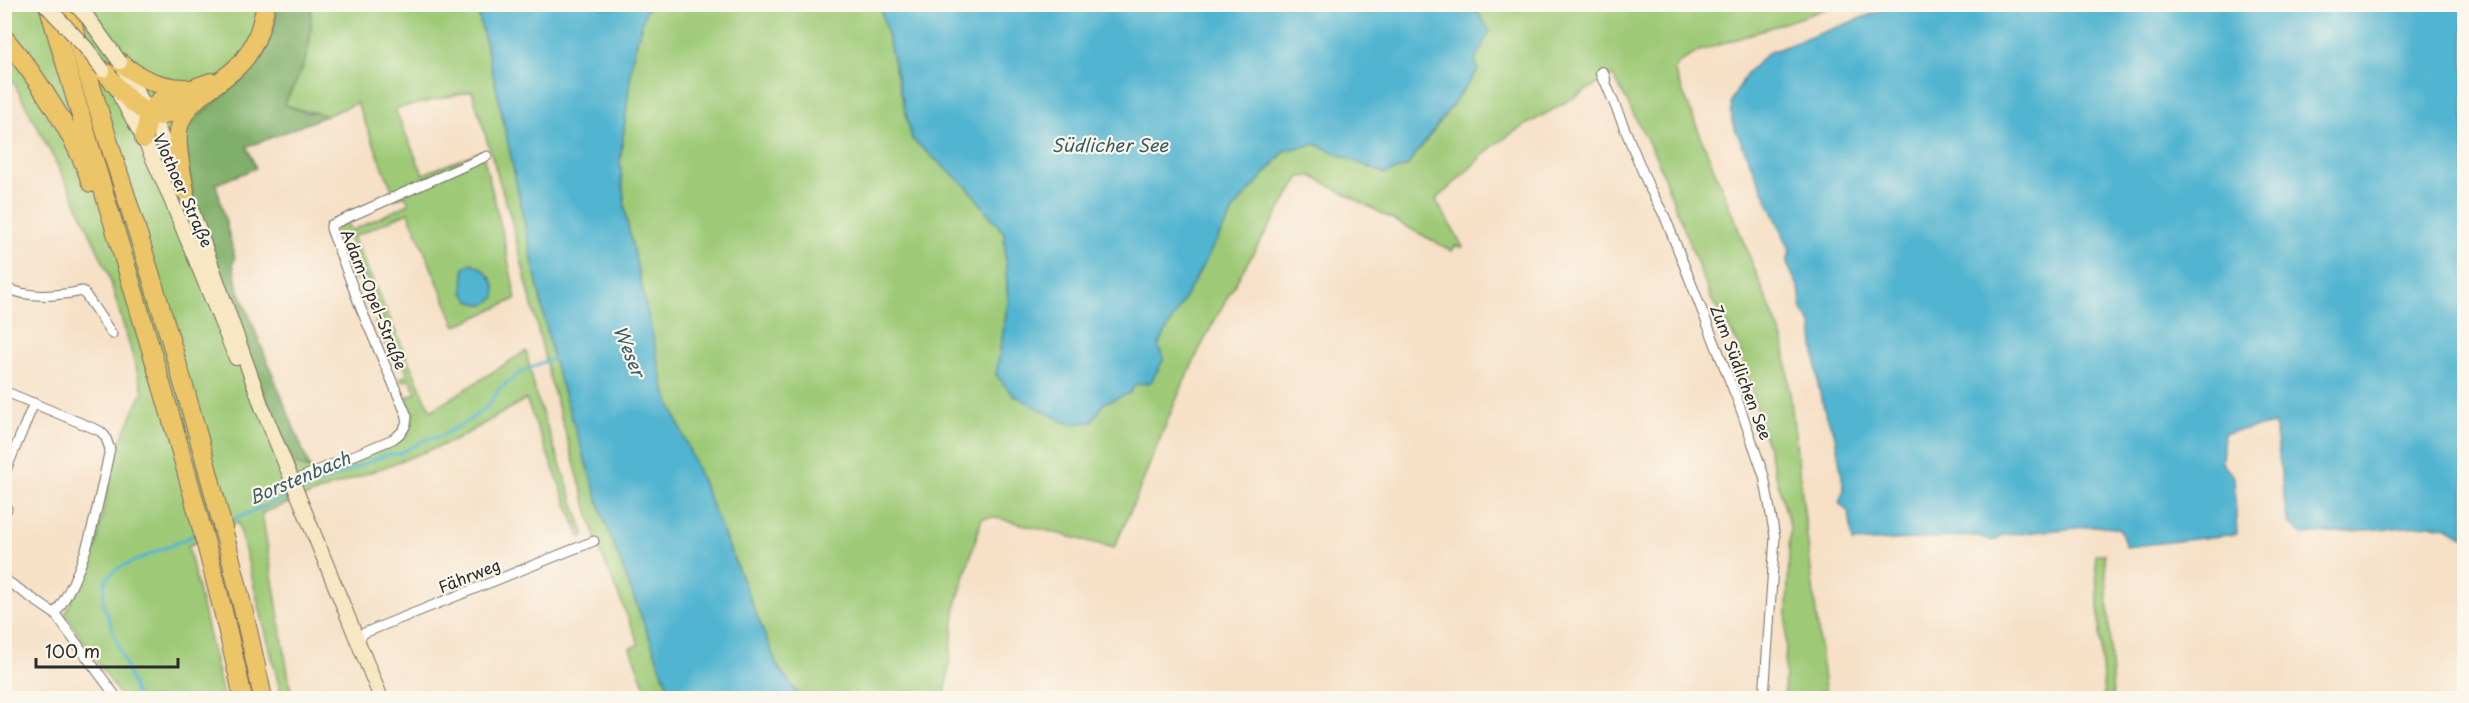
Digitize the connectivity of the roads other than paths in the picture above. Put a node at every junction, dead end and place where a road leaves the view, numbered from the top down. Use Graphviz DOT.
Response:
graph roads {
  1 [pos="46,4"];
  2 [pos="67,4"];
  3 [pos="75,4"];
  4 [pos="266,4"];
  5 [pos="4,38"];
  6 [pos="79,48"];
  7 [pos="120,62"];
  8 [pos="103,70"];
  9 [pos="1603,76"];
  10 [pos="192,94"];
  11 [pos="149,112"];
  12 [pos="144,139"];
  13 [pos="488,156"];
  14 [pos="185,191"];
  15 [pos="4,286"];
  16 [pos="133,289"];
  17 [pos="112,334"];
  18 [pos="4,391"];
  19 [pos="34,403"];
  20 [pos="262,407"];
  21 [pos="4,475"];
  22 [pos="293,481"];
  23 [pos="594,541"];
  24 [pos="4,579"];
  25 [pos="55,614"];
  26 [pos="358,641"];
  27 [pos="4,694"];
  28 [pos="11,699"];
  29 [pos="117,699"];
  30 [pos="243,699"];
  31 [pos="263,699"];
  32 [pos="381,699"];
  33 [pos="1764,699"];
  1 -- 8 [label="main road, Vlothoer Straße, bridge"];
  1 -- 16 [label="highway"];
  2 -- 6 [label="highway"];
  3 -- 6 [label="highway"];
  3 -- 7 [label="main road, Vlothoer Straße, bridge"];
  4 -- 10 [label="highway"];
  5 -- 16 [label="highway"];
  6 -- 31 [label="highway"];
  7 -- 10 [label="highway"];
  7 -- 11 [label="main road, Vlothoer Straße"];
  8 -- 11 [label="highway"];
  8 -- 12 [label="main road, Vlothoer Straße"];
  9 -- 33 [label="street, Zum Südlichen See"];
  10 -- 11 [label="highway"];
  10 -- 14 [label="highway"];
  11 -- 12 [label="highway"];
  11 -- 14 [label="main road, Vlothoer Straße"];
  12 -- 20 [label="main road, Vlothoer Straße"];
  13 -- 22 [label="street, Adam-Opel-Straße"];
  14 -- 20 [label="main road, Vlothoer Straße"];
  15 -- 17 [label="street"];
  16 -- 30 [label="highway"];
  18 -- 19 [label="street"];
  19 -- 21 [label="street"];
  19 -- 25 [label="street"];
  20 -- 22 [label="main road, Vlothoer Straße"];
  22 -- 26 [label="main road, Vlothoer Straße"];
  23 -- 26 [label="street, Fährweg"];
  24 -- 25 [label="street"];
  25 -- 29 [label="street"];
  26 -- 32 [label="main road, Vlothoer Straße"];
  27 -- 28 [label="street"];
}
